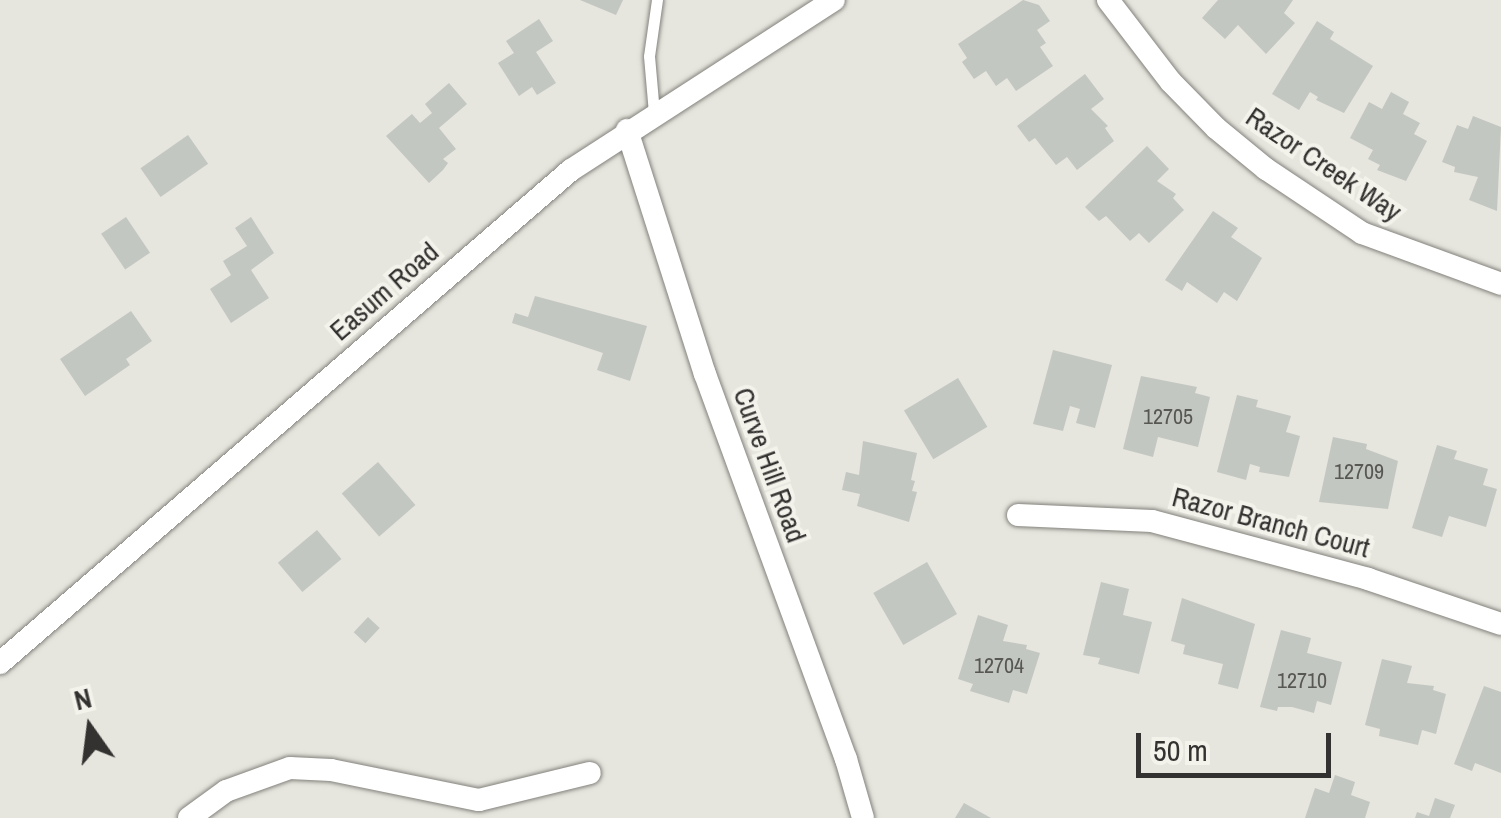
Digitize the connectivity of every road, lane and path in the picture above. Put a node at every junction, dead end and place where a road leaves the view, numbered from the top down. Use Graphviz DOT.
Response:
graph roads {
  1 [pos="657,0"];
  2 [pos="834,0"];
  3 [pos="1108,0"];
  4 [pos="810,6"];
  5 [pos="654,113"];
  6 [pos="627,130"];
  7 [pos="1501,284"];
  8 [pos="1018,515"];
  9 [pos="1501,624"];
  10 [pos="0,663"];
  11 [pos="590,773"];
  12 [pos="189,818"];
  13 [pos="863,818"];
  1 -- 5 [label="lane"];
  2 -- 4 [label="street, Easum Road"];
  3 -- 7 [label="street, Razor Creek Way"];
  4 -- 5 [label="street, Easum Road"];
  5 -- 6 [label="street, Easum Road"];
  6 -- 10 [label="street, Easum Road"];
  6 -- 13 [label="street, Curve Hill Road"];
  8 -- 9 [label="street, Razor Branch Court"];
  11 -- 12 [label="street"];
}
